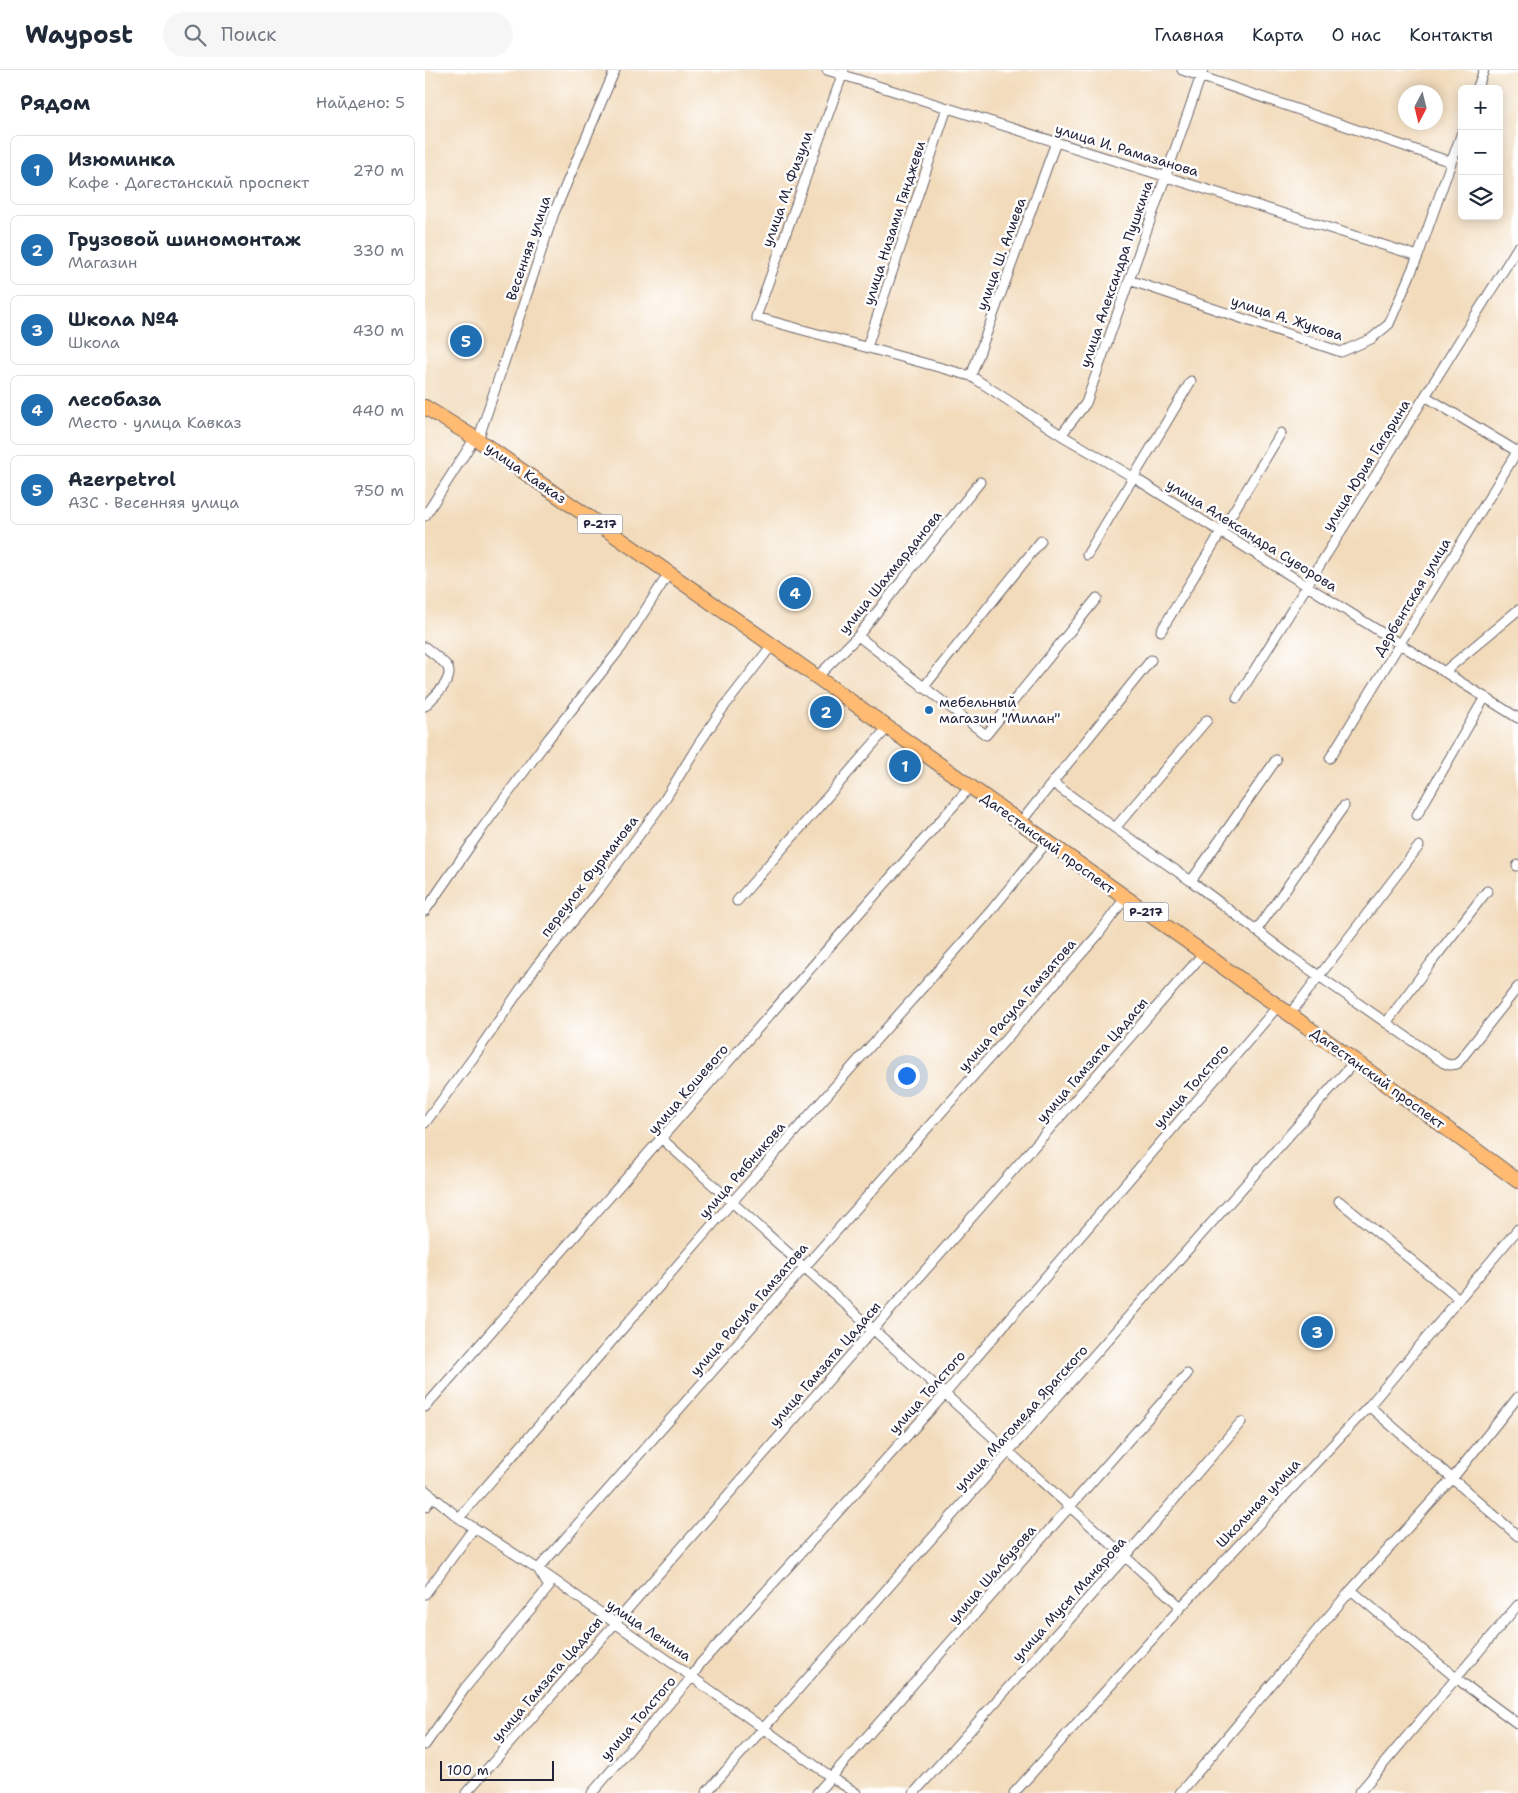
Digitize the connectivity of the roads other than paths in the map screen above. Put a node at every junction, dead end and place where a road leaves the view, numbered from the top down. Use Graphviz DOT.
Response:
graph roads {
  1 [pos="615,70"];
  2 [pos="827,70"];
  3 [pos="1182,70"];
  4 [pos="1484,70"];
  5 [pos="843,72"];
  6 [pos="1201,73"];
  7 [pos="1478,85"];
  8 [pos="947,108"];
  9 [pos="1056,142"];
  10 [pos="1458,143"];
  11 [pos="1451,162"];
  12 [pos="1165,176"];
  13 [pos="1518,247"];
  14 [pos="1418,256"];
  15 [pos="1129,280"];
  16 [pos="756,317"];
  17 [pos="867,347"];
  18 [pos="971,376"];
  19 [pos="1191,381"];
  20 [pos="1425,396"];
  21 [pos="425,407"];
  22 [pos="1281,433"];
  23 [pos="1061,435"];
  24 [pos="477,439"];
  25 [pos="1518,451"];
  26 [pos="1133,477"];
  27 [pos="980,482"];
  28 [pos="425,516"];
  29 [pos="1221,532"];
  30 [pos="1041,541"];
  31 [pos="1087,555"];
  32 [pos="669,573"];
  33 [pos="1307,586"];
  34 [pos="1097,598"];
  35 [pos="1518,610"];
  36 [pos="1161,632"];
  37 [pos="858,636"];
  38 [pos="1400,644"];
  39 [pos="772,645"];
  40 [pos="425,647"];
  41 [pos="1151,660"];
  42 [pos="1444,672"];
  43 [pos="817,676"];
  44 [pos="923,688"];
  45 [pos="1485,697"];
  46 [pos="1237,698"];
  47 [pos="425,706"];
  48 [pos="1518,718"];
  49 [pos="1207,720"];
  50 [pos="888,727"];
  51 [pos="1330,758"];
  52 [pos="1276,760"];
  53 [pos="1053,783"];
  54 [pos="970,787"];
  55 [pos="1344,806"];
  56 [pos="1417,815"];
  57 [pos="1020,823"];
  58 [pos="1115,828"];
  59 [pos="1047,842"];
  60 [pos="1419,846"];
  61 [pos="1191,881"];
  62 [pos="1487,891"];
  63 [pos="1125,898"];
  64 [pos="737,901"];
  65 [pos="425,911"];
  66 [pos="1256,931"];
  67 [pos="1204,953"];
  68 [pos="1317,976"];
  69 [pos="1518,987"];
  70 [pos="1284,1010"];
  71 [pos="1386,1023"];
  72 [pos="1355,1061"];
  73 [pos="425,1123"];
  74 [pos="662,1139"];
  75 [pos="1518,1181"];
  76 [pos="1339,1201"];
  77 [pos="732,1202"];
  78 [pos="1518,1229"];
  79 [pos="805,1267"];
  80 [pos="1459,1299"];
  81 [pos="873,1330"];
  82 [pos="1187,1374"];
  83 [pos="945,1394"];
  84 [pos="1518,1397"];
  85 [pos="1369,1406"];
  86 [pos="425,1407"];
  87 [pos="1241,1422"];
  88 [pos="1009,1452"];
  89 [pos="1452,1479"];
  90 [pos="429,1493"];
  91 [pos="425,1507"];
  92 [pos="1070,1507"];
  93 [pos="459,1518"];
  94 [pos="475,1528"];
  95 [pos="1518,1536"];
  96 [pos="1125,1557"];
  97 [pos="538,1569"];
  98 [pos="1351,1590"];
  99 [pos="425,1594"];
  100 [pos="1518,1605"];
  101 [pos="1181,1607"];
  102 [pos="614,1624"];
  103 [pos="692,1677"];
  104 [pos="1456,1678"];
  105 [pos="1518,1724"];
  106 [pos="764,1728"];
  107 [pos="425,1745"];
  108 [pos="831,1777"];
  109 [pos="1184,1792"];
  110 [pos="466,1793"];
  111 [pos="592,1793"];
  112 [pos="706,1793"];
  113 [pos="817,1793"];
  114 [pos="857,1793"];
  115 [pos="914,1793"];
  116 [pos="1014,1793"];
  117 [pos="1359,1793"];
  1 -- 24 [label="street, Весенняя улица"];
  2 -- 5 [label="street, улица И. Рамазанова"];
  3 -- 6 [label="street"];
  4 -- 7 [label="street"];
  5 -- 8 [label="street, улица И. Рамазанова"];
  5 -- 16 [label="street, улица М. Физули"];
  6 -- 11 [label="street"];
  6 -- 12 [label="street, улица Александра Пушкина"];
  8 -- 9 [label="street, улица И. Рамазанова"];
  8 -- 17 [label="street, улица Низами Гянджеви"];
  9 -- 12 [label="street, улица И. Рамазанова"];
  9 -- 18 [label="street, улица Ш. Алиева"];
  10 -- 11 [label="street, улица А. Жукова"];
  11 -- 14 [label="street, улица А. Жукова"];
  12 -- 14 [label="street, улица И. Рамазанова"];
  12 -- 15 [label="street, улица Александра Пушкина"];
  13 -- 20 [label="street, улица Юрия Гагарина"];
  14 -- 15 [label="street, улица А. Жукова"];
  15 -- 23 [label="street, улица Александра Пушкина"];
  16 -- 17 [label="street, улица Александра Суворова"];
  17 -- 18 [label="street, улица Александра Суворова"];
  18 -- 23 [label="street, улица Александра Суворова"];
  19 -- 26 [label="street"];
  20 -- 25 [label="street"];
  20 -- 33 [label="street, улица Юрия Гагарина"];
  21 -- 24 [label="highway, улица Кавказ / Р-217"];
  22 -- 29 [label="street"];
  23 -- 26 [label="street, улица Александра Суворова"];
  24 -- 28 [label="street, Весенняя улица"];
  24 -- 32 [label="highway, улица Кавказ / Р-217"];
  25 -- 38 [label="street, Дербентская улица"];
  26 -- 29 [label="street, улица Александра Суворова"];
  26 -- 31 [label="street"];
  27 -- 37 [label="street, улица Шахмарданова"];
  29 -- 33 [label="street, улица Александра Суворова"];
  29 -- 36 [label="street"];
  30 -- 44 [label="street"];
  32 -- 39 [label="highway, улица Кавказ / Р-217"];
  32 -- 65 [label="street"];
  33 -- 38 [label="street, улица Александра Суворова"];
  33 -- 46 [label="street, улица Юрия Гагарина"];
  34 -- 44 [label="street"];
  35 -- 42 [label="street"];
  37 -- 43 [label="street, улица Шахмарданова"];
  37 -- 44 [label="street"];
  38 -- 42 [label="street, улица Александра Суворова"];
  38 -- 51 [label="street, Дербентская улица"];
  39 -- 43 [label="highway, Дагестанский проспект / Р-217"];
  39 -- 73 [label="street, переулок Фурманова"];
  40 -- 47 [label="street"];
  41 -- 53 [label="street"];
  42 -- 45 [label="street, улица Александра Суворова"];
  43 -- 50 [label="highway, Дагестанский проспект / Р-217"];
  45 -- 48 [label="street, улица Александра Суворова"];
  45 -- 56 [label="street"];
  49 -- 58 [label="street"];
  50 -- 54 [label="highway, Дагестанский проспект / Р-217"];
  50 -- 64 [label="street"];
  52 -- 61 [label="street"];
  53 -- 57 [label="street"];
  53 -- 58 [label="street"];
  54 -- 57 [label="highway, Дагестанский проспект / Р-217"];
  54 -- 74 [label="street, улица Кошевого"];
  55 -- 66 [label="street"];
  57 -- 59 [label="highway, Дагестанский проспект / Р-217"];
  58 -- 61 [label="street"];
  59 -- 63 [label="highway, Дагестанский проспект / Р-217"];
  59 -- 77 [label="street, улица Рыбникова"];
  60 -- 68 [label="street, улица Толстого"];
  61 -- 66 [label="street"];
  62 -- 71 [label="street"];
  63 -- 67 [label="highway, Дагестанский проспект / Р-217"];
  63 -- 79 [label="street, улица Расула Гамзатова"];
  66 -- 68 [label="street"];
  67 -- 70 [label="highway, Дагестанский проспект / Р-217"];
  67 -- 81 [label="street, улица Гамзата Цадасы"];
  68 -- 70 [label="street, улица Толстого"];
  68 -- 71 [label="street"];
  69 -- 71 [label="street"];
  70 -- 72 [label="highway, Дагестанский проспект / Р-217"];
  70 -- 83 [label="street, улица Толстого"];
  72 -- 75 [label="highway, Дагестанский проспект / Р-217"];
  72 -- 88 [label="street, улица Магомеда Ярагского"];
  74 -- 77 [label="street"];
  74 -- 86 [label="street, улица Кошевого"];
  76 -- 80 [label="street"];
  77 -- 79 [label="street"];
  77 -- 93 [label="street, улица Рыбникова"];
  78 -- 80 [label="street, Школьная улица"];
  79 -- 81 [label="street"];
  79 -- 97 [label="street, улица Расула Гамзатова"];
  80 -- 85 [label="street, Школьная улица"];
  81 -- 83 [label="street"];
  81 -- 102 [label="street, улица Гамзата Цадасы"];
  82 -- 92 [label="street, улица Шалбузова"];
  83 -- 88 [label="street"];
  83 -- 103 [label="street, улица Толстого"];
  84 -- 89 [label="street"];
  85 -- 89 [label="street"];
  85 -- 101 [label="street, Школьная улица"];
  87 -- 96 [label="street, улица Мусы Манарова"];
  88 -- 92 [label="street"];
  88 -- 106 [label="street, улица Магомеда Ярагского"];
  89 -- 95 [label="street"];
  89 -- 98 [label="street"];
  90 -- 91 [label="street"];
  90 -- 93 [label="street, улица Ленина"];
  92 -- 96 [label="street"];
  92 -- 108 [label="street, улица Шалбузова"];
  93 -- 94 [label="street, улица Ленина"];
  94 -- 97 [label="street, улица Ленина"];
  94 -- 99 [label="street"];
  96 -- 101 [label="street"];
  96 -- 115 [label="street, улица Мусы Манарова"];
  97 -- 102 [label="street, улица Ленина"];
  97 -- 107 [label="street"];
  98 -- 104 [label="street"];
  98 -- 109 [label="street"];
  100 -- 104 [label="street"];
  101 -- 116 [label="street, Школьная улица"];
  102 -- 103 [label="street, улица Ленина"];
  102 -- 110 [label="street, улица Гамзата Цадасы"];
  103 -- 106 [label="street, улица Ленина"];
  103 -- 111 [label="street, улица Толстого"];
  104 -- 105 [label="street"];
  104 -- 117 [label="street"];
  106 -- 108 [label="street, улица Ленина"];
  106 -- 112 [label="street, улица Магомеда Ярагского"];
  108 -- 113 [label="street, улица Шалбузова"];
  108 -- 114 [label="street, улица Ленина"];
}
